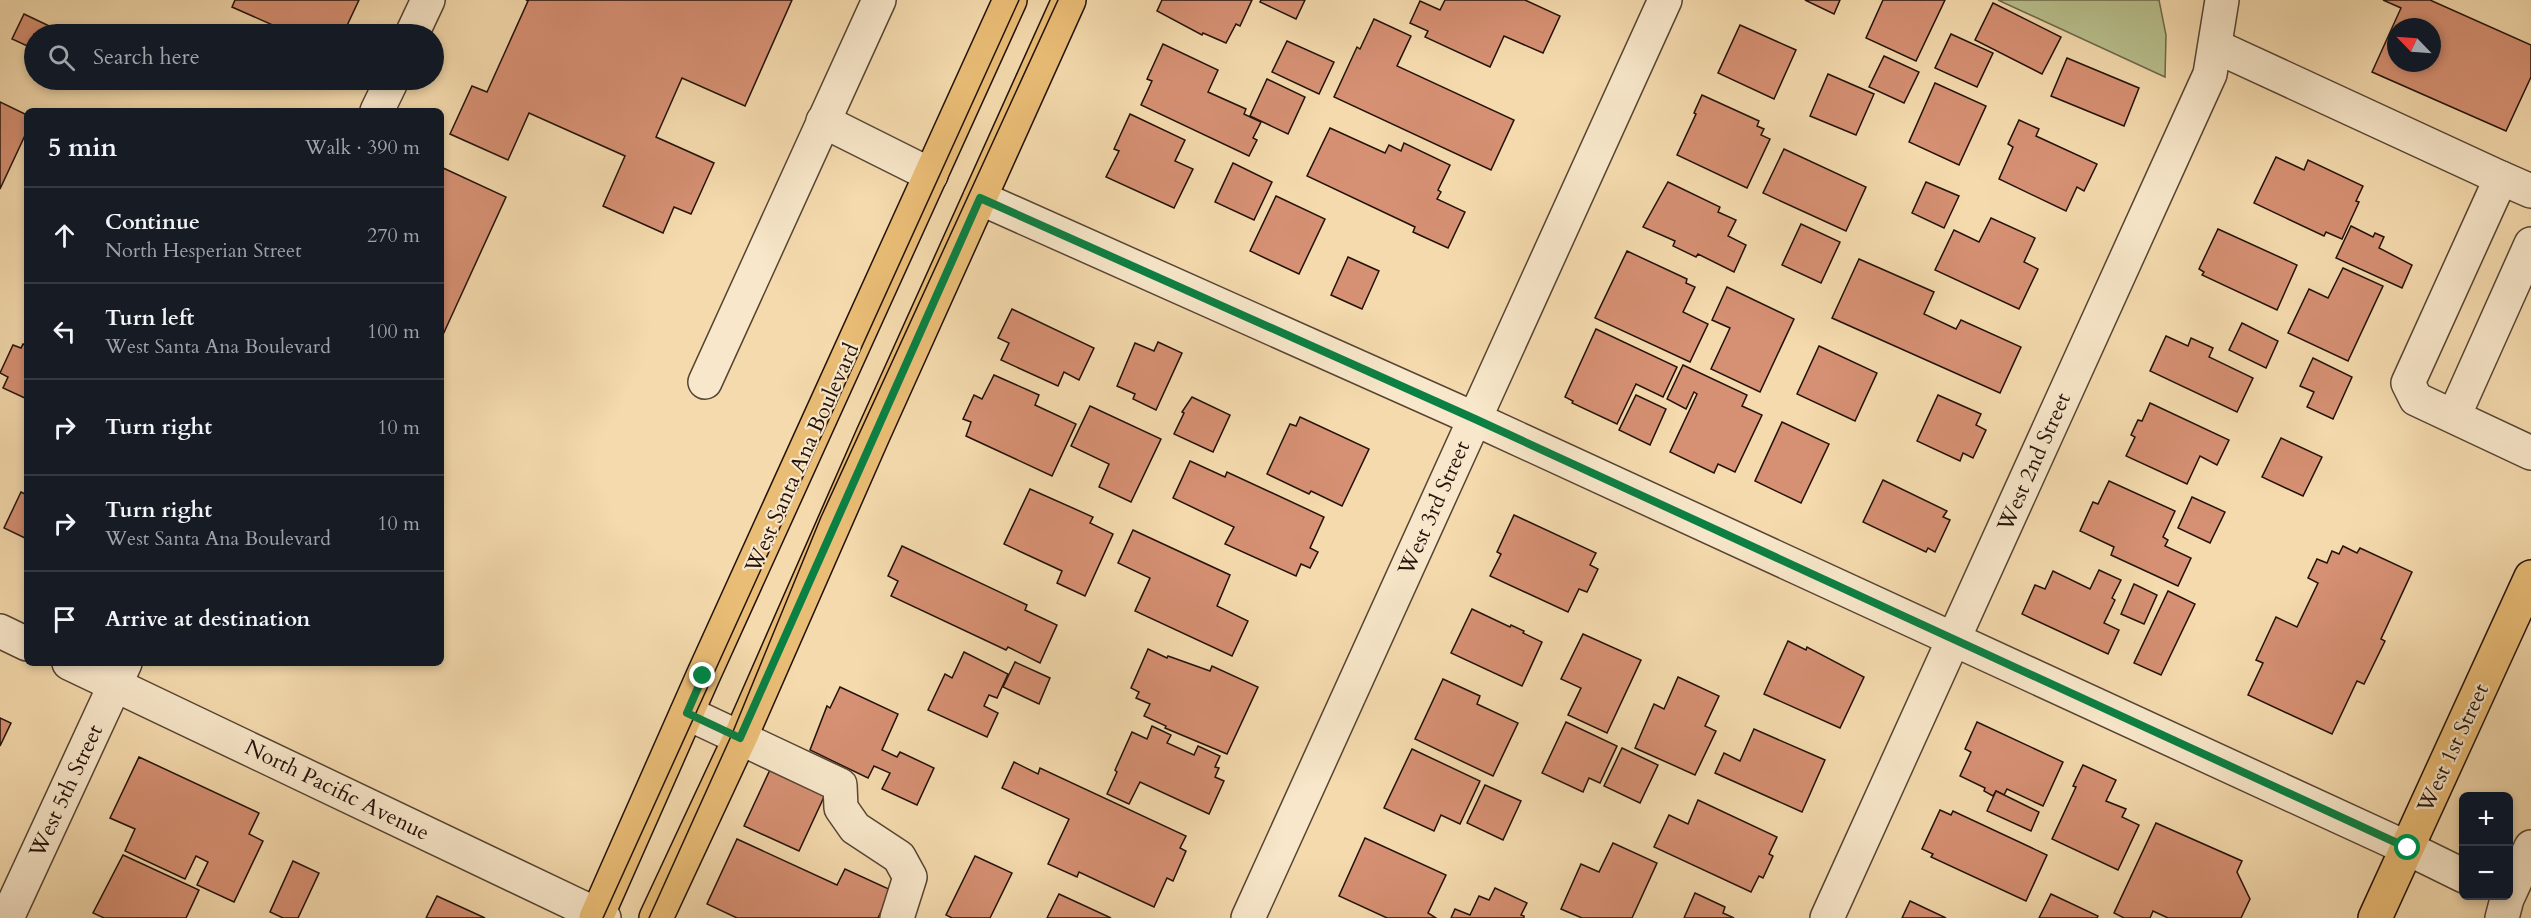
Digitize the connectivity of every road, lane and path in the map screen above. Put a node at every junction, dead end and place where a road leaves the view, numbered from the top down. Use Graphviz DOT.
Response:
graph roads {
  1 [pos="428,0"];
  2 [pos="879,0"];
  3 [pos="1010,0"];
  4 [pos="1069,0"];
  5 [pos="1665,0"];
  6 [pos="2222,0"];
  7 [pos="417,24"];
  8 [pos="2215,46"];
  9 [pos="387,90"];
  10 [pos="378,108"];
  11 [pos="823,121"];
  12 [pos="931,175"];
  13 [pos="2501,178"];
  14 [pos="2531,190"];
  15 [pos="980,198"];
  16 [pos="2531,244"];
  17 [pos="705,382"];
  18 [pos="2454,416"];
  19 [pos="1475,419"];
  20 [pos="2531,453"];
  21 [pos="2531,577"];
  22 [pos="0,631"];
  23 [pos="1954,639"];
  24 [pos="24,643"];
  25 [pos="83,666"];
  26 [pos="120,674"];
  27 [pos="687,713"];
  28 [pos="740,738"];
  29 [pos="2531,847"];
  30 [pos="2408,848"];
  31 [pos="2459,874"];
  32 [pos="2504,904"];
  33 [pos="599,917"];
  34 [pos="7,918"];
  35 [pos="656,918"];
  36 [pos="897,918"];
  37 [pos="1248,918"];
  38 [pos="1827,918"];
  39 [pos="2375,918"];
  1 -- 7 [label="street"];
  2 -- 11 [label="street"];
  3 -- 12 [label="main road, West Santa Ana Boulevard"];
  4 -- 15 [label="main road"];
  5 -- 19 [label="street, West 3rd Street"];
  6 -- 8 [label="street, West 2nd Street"];
  8 -- 13 [label="street"];
  8 -- 23 [label="street, West 2nd Street"];
  9 -- 10 [label="street"];
  11 -- 12 [label="street"];
  11 -- 17 [label="street"];
  12 -- 27 [label="main road, West Santa Ana Boulevard"];
  13 -- 14 [label="street"];
  13 -- 18 [label="street"];
  15 -- 19 [label="street"];
  15 -- 28 [label="main road"];
  16 -- 18 [label="street"];
  18 -- 20 [label="street"];
  19 -- 23 [label="street"];
  19 -- 37 [label="street, West 3rd Street"];
  21 -- 30 [label="main road, West 1st Street"];
  22 -- 24 [label="street"];
  23 -- 30 [label="street"];
  23 -- 38 [label="street, West 2nd Street"];
  25 -- 26 [label="street, North Pacific Avenue"];
  26 -- 33 [label="street, North Pacific Avenue"];
  26 -- 34 [label="street, West 5th Street"];
  27 -- 28 [label="street"];
  27 -- 33 [label="main road, West Santa Ana Boulevard"];
  28 -- 35 [label="main road"];
  28 -- 36 [label="street"];
  29 -- 32 [label="street"];
  30 -- 31 [label="street"];
  30 -- 39 [label="main road, West 1st Street"];
}
